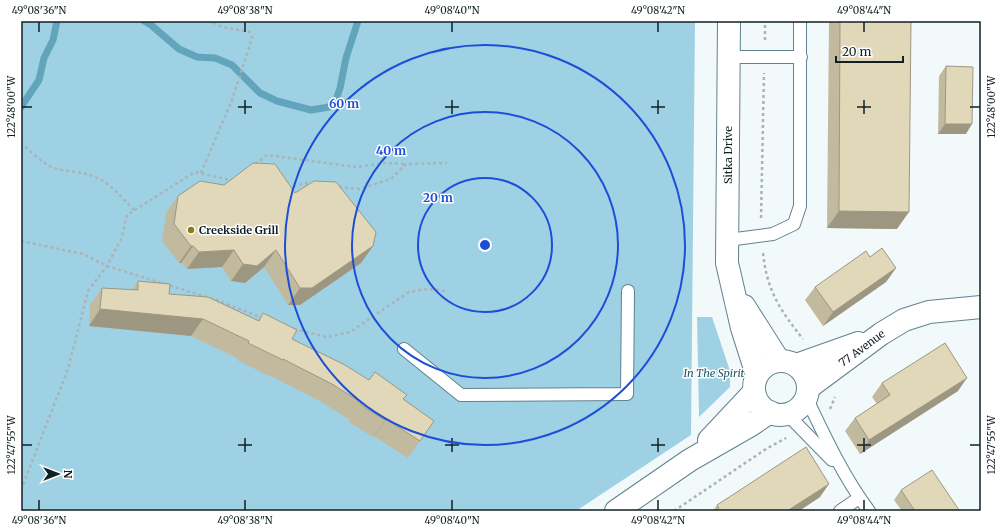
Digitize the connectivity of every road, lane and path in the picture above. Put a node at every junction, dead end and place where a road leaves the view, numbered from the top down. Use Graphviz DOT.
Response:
graph roads {
  1 [pos="210,21"];
  2 [pos="729,21"];
  3 [pos="765,21"];
  4 [pos="800,21"];
  5 [pos="728,57"];
  6 [pos="801,57"];
  7 [pos="764,58"];
  8 [pos="21,144"];
  9 [pos="447,163"];
  10 [pos="406,164"];
  11 [pos="251,168"];
  12 [pos="201,173"];
  13 [pos="235,181"];
  14 [pos="312,184"];
  15 [pos="336,187"];
  16 [pos="287,189"];
  17 [pos="134,210"];
  18 [pos="761,235"];
  19 [pos="728,240"];
  20 [pos="21,241"];
  21 [pos="107,266"];
  22 [pos="732,288"];
  23 [pos="447,291"];
  24 [pos="628,292"];
  25 [pos="981,308"];
  26 [pos="266,319"];
  27 [pos="287,327"];
  28 [pos="881,334"];
  29 [pos="806,344"];
  30 [pos="404,349"];
  31 [pos="787,363"];
  32 [pos="756,383"];
  33 [pos="807,393"];
  34 [pos="778,413"];
  35 [pos="792,435"];
  36 [pos="690,460"];
  37 [pos="840,468"];
  38 [pos="21,490"];
  39 [pos="859,498"];
  40 [pos="616,511"];
  41 [pos="674,511"];
  42 [pos="840,511"];
  43 [pos="869,511"];
  1 -- 12 [label="path"];
  2 -- 5 [label="street, Sitka Drive"];
  3 -- 7 [label="path"];
  4 -- 6 [label="lane"];
  5 -- 7 [label="lane"];
  5 -- 19 [label="street, Sitka Drive"];
  6 -- 7 [label="lane"];
  6 -- 18 [label="lane"];
  7 -- 18 [label="path"];
  8 -- 17 [label="path"];
  9 -- 10 [label="path"];
  10 -- 11 [label="path"];
  10 -- 15 [label="path"];
  12 -- 13 [label="path"];
  12 -- 17 [label="path"];
  14 -- 16 [label="path"];
  17 -- 21 [label="path"];
  18 -- 19 [label="lane"];
  18 -- 29 [label="path"];
  19 -- 22 [label="street, Sitka Drive"];
  20 -- 21 [label="path"];
  21 -- 26 [label="path"];
  21 -- 38 [label="path"];
  22 -- 31 [label="street, Sitka Drive"];
  22 -- 32 [label="street, Sitka Drive"];
  23 -- 27 [label="path"];
  24 -- 30 [label="lane"];
  25 -- 28 [label="street"];
  28 -- 31 [label="street, 77 Avenue"];
  28 -- 33 [label="street, 77 Avenue"];
  31 -- 32 [label="street"];
  31 -- 33 [label="street"];
  32 -- 34 [label="street"];
  32 -- 36 [label="street"];
  33 -- 34 [label="street"];
  33 -- 37 [label="lane"];
  34 -- 36 [label="street"];
  34 -- 37 [label="lane"];
  35 -- 41 [label="path"];
  36 -- 40 [label="street"];
  37 -- 39 [label="lane"];
  39 -- 42 [label="lane"];
  39 -- 43 [label="lane"];
}
